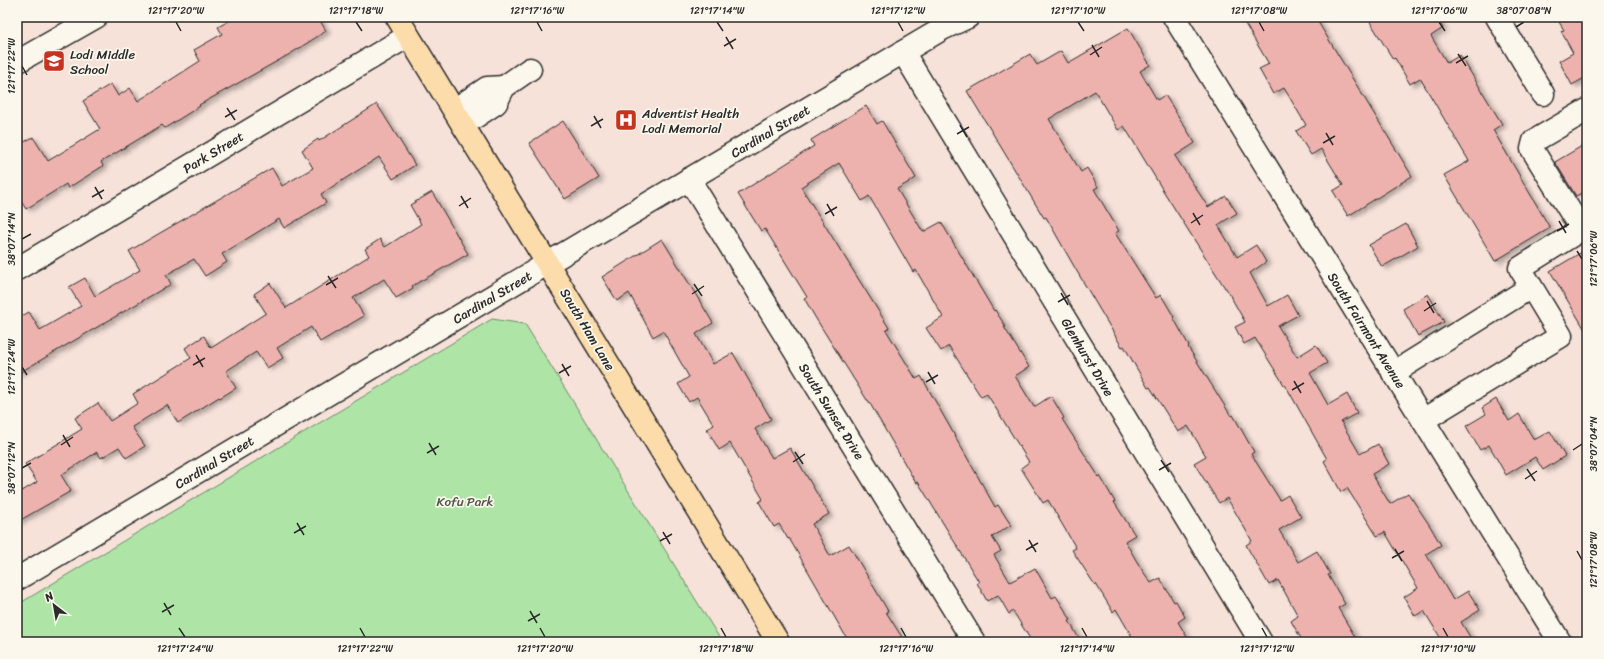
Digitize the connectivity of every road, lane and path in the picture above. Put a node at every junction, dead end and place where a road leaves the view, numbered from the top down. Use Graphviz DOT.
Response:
graph roads {
  1 [pos="96,17"];
  2 [pos="396,17"];
  3 [pos="968,17"];
  4 [pos="1174,17"];
  5 [pos="1498,17"];
  6 [pos="408,36"];
  7 [pos="903,52"];
  8 [pos="17,62"];
  9 [pos="530,69"];
  10 [pos="1543,94"];
  11 [pos="1587,110"];
  12 [pos="458,117"];
  13 [pos="689,179"];
  14 [pos="1584,228"];
  15 [pos="548,264"];
  16 [pos="17,268"];
  17 [pos="1531,287"];
  18 [pos="1394,373"];
  19 [pos="1422,420"];
  20 [pos="17,579"];
  21 [pos="778,642"];
  22 [pos="974,642"];
  23 [pos="1261,642"];
  24 [pos="1560,642"];
  1 -- 8 [label="street"];
  2 -- 6 [label="main road, South Ham Lane"];
  3 -- 7 [label="street, Cardinal Street"];
  4 -- 18 [label="street, South Fairmont Avenue"];
  5 -- 10 [label="street"];
  6 -- 12 [label="main road, South Ham Lane"];
  6 -- 16 [label="street, Park Street"];
  7 -- 13 [label="street, Cardinal Street"];
  7 -- 23 [label="street, Glenhurst Drive"];
  9 -- 12 [label="street"];
  11 -- 14 [label="street"];
  12 -- 15 [label="main road, South Ham Lane"];
  13 -- 15 [label="street, Cardinal Street"];
  13 -- 22 [label="street, South Sunset Drive"];
  14 -- 17 [label="street"];
  15 -- 20 [label="street, Cardinal Street"];
  15 -- 21 [label="main road, South Ham Lane"];
  17 -- 18 [label="street"];
  17 -- 19 [label="street"];
  18 -- 19 [label="street, South Fairmont Avenue"];
  19 -- 24 [label="street, South Fairmont Avenue"];
}
